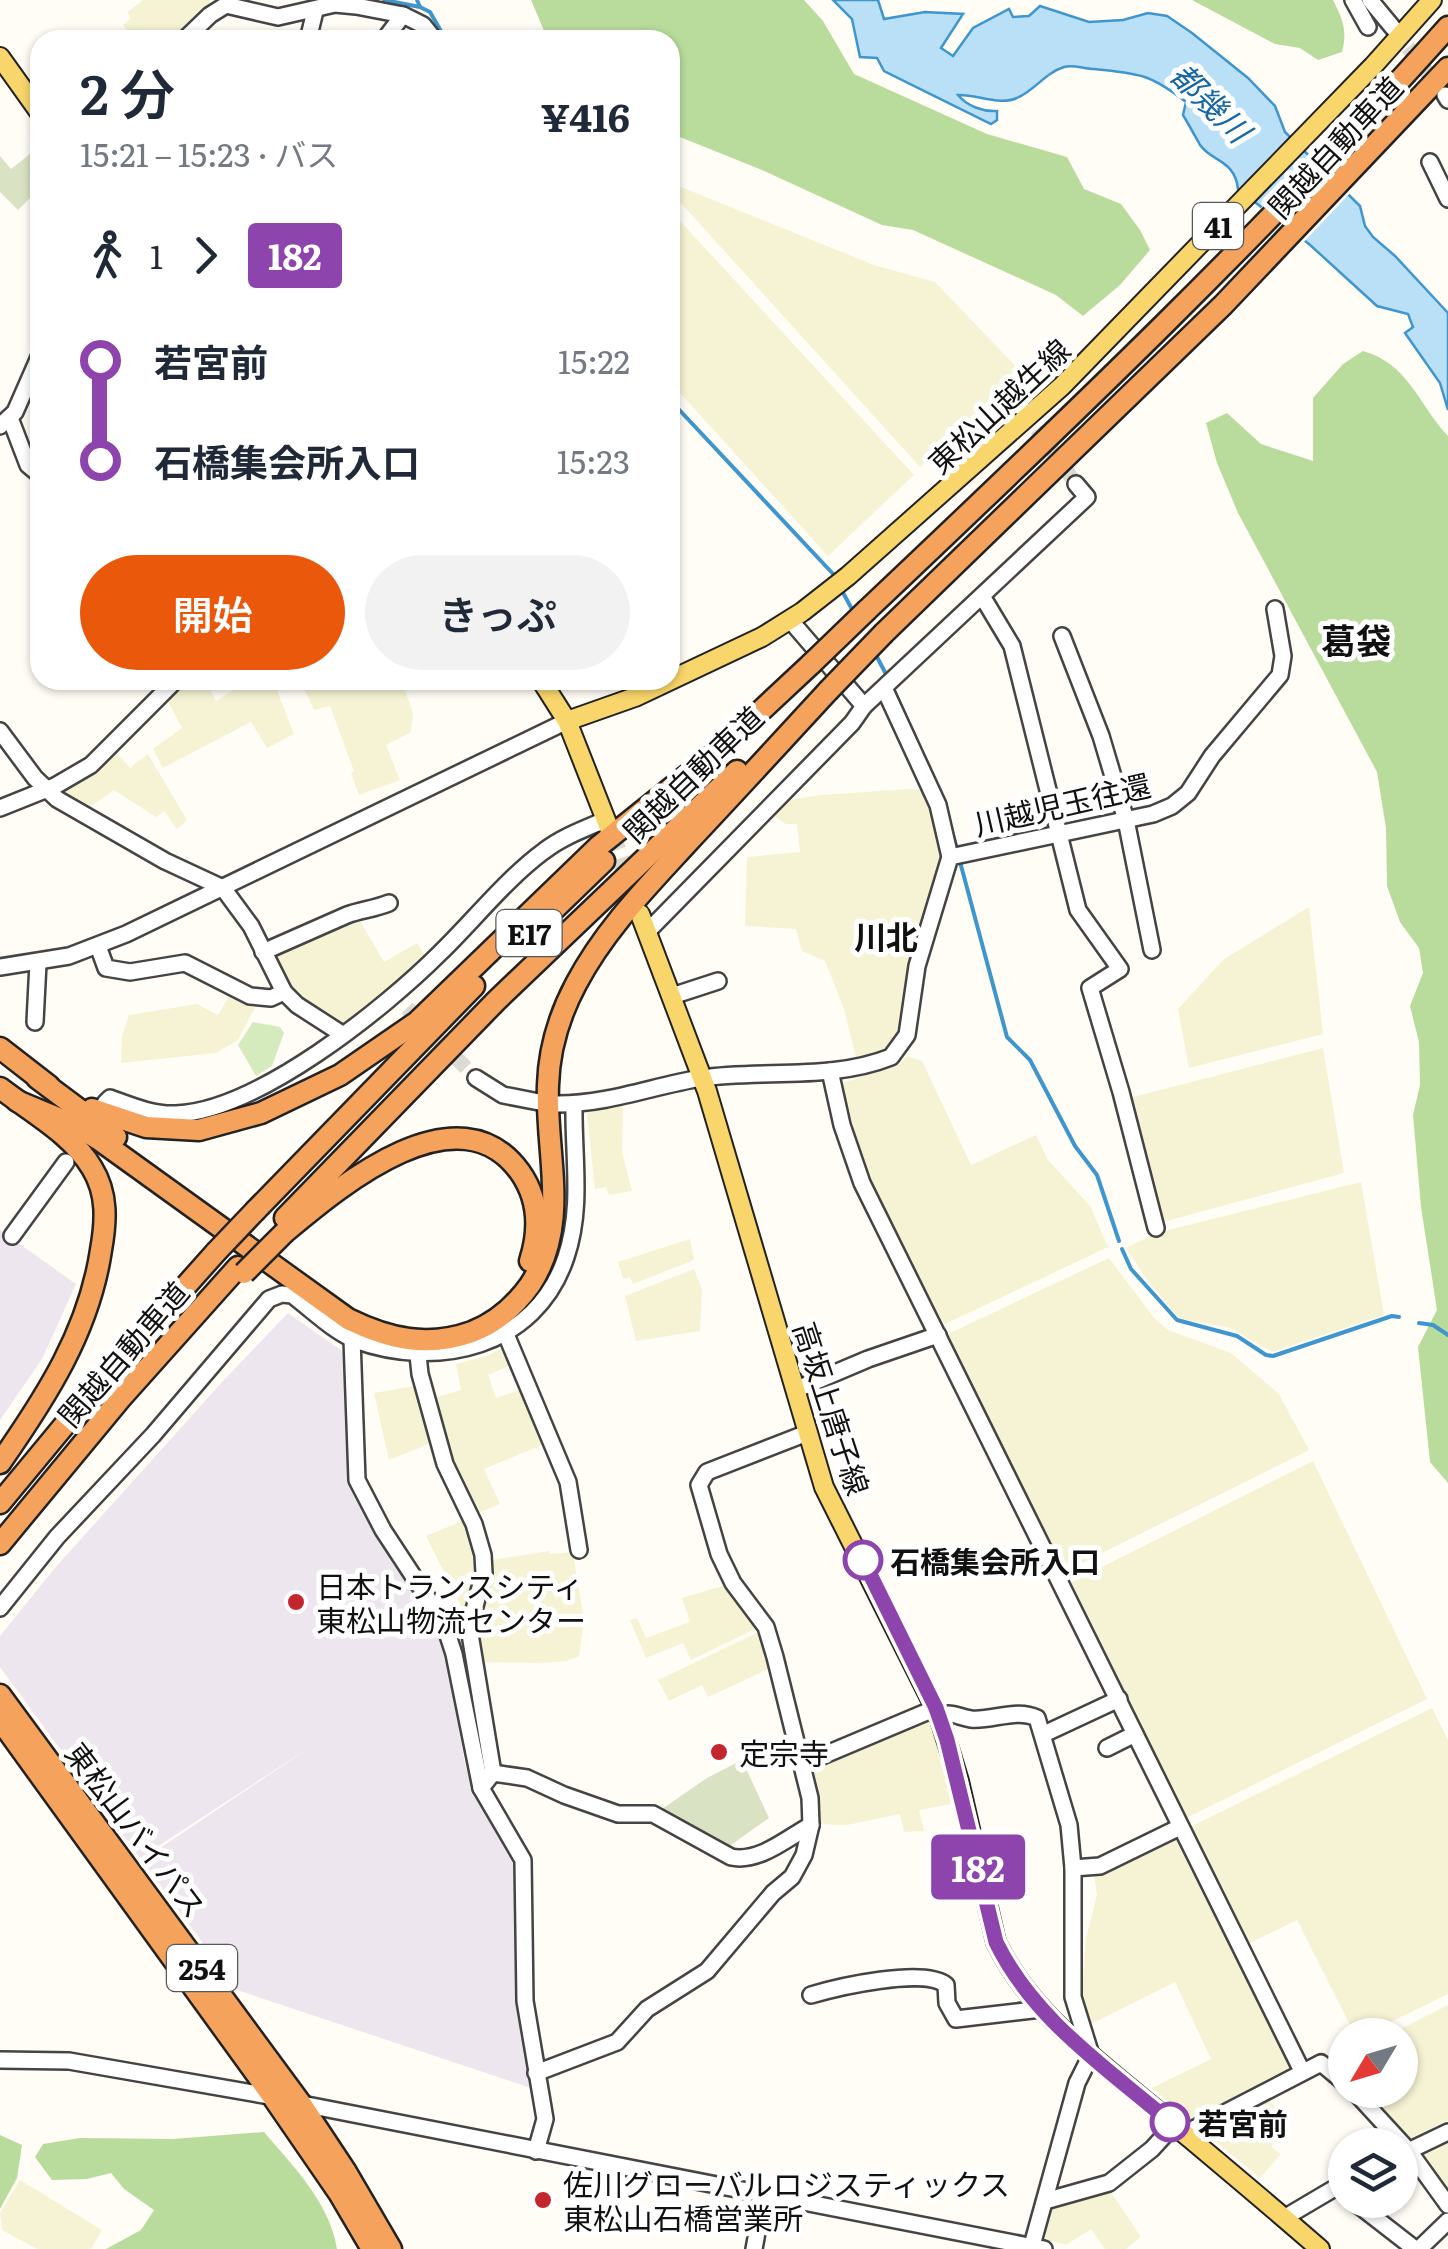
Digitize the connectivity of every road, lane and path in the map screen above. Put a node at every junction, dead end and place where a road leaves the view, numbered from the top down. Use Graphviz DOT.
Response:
graph roads {
  1 [pos="1353,0"];
  2 [pos="1370,0"];
  3 [pos="1432,0"];
  4 [pos="226,3"];
  5 [pos="315,10"];
  6 [pos="402,15"];
  7 [pos="1368,27"];
  8 [pos="1448,28"];
  9 [pos="1394,29"];
  10 [pos="194,30"];
  11 [pos="310,30"];
  12 [pos="391,30"];
  13 [pos="426,30"];
  14 [pos="0,56"];
  15 [pos="1448,68"];
  16 [pos="30,99"];
  17 [pos="1430,162"];
  18 [pos="1446,185"];
  19 [pos="30,374"];
  20 [pos="1012,394"];
  21 [pos="1022,408"];
  22 [pos="5,422"];
  23 [pos="30,467"];
  24 [pos="1076,484"];
  25 [pos="982,596"];
  26 [pos="1274,609"];
  27 [pos="796,616"];
  28 [pos="1062,636"];
  29 [pos="680,677"];
  30 [pos="889,684"];
  31 [pos="827,689"];
  32 [pos="166,690"];
  33 [pos="547,690"];
  34 [pos="647,690"];
  35 [pos="864,706"];
  36 [pos="567,721"];
  37 [pos="0,732"];
  38 [pos="715,753"];
  39 [pos="45,790"];
  40 [pos="0,808"];
  41 [pos="1126,820"];
  42 [pos="608,827"];
  43 [pos="1060,834"];
  44 [pos="956,856"];
  45 [pos="223,888"];
  46 [pos="389,903"];
  47 [pos="640,914"];
  48 [pos="648,932"];
  49 [pos="98,946"];
  50 [pos="1152,950"];
  51 [pos="264,952"];
  52 [pos="38,964"];
  53 [pos="0,967"];
  54 [pos="718,981"];
  55 [pos="284,992"];
  56 [pos="394,994"];
  57 [pos="672,996"];
  58 [pos="407,1008"];
  59 [pos="35,1022"];
  60 [pos="342,1034"];
  61 [pos="0,1048"];
  62 [pos="830,1071"];
  63 [pos="37,1078"];
  64 [pos="476,1078"];
  65 [pos="702,1078"];
  66 [pos="8,1094"];
  67 [pos="539,1102"];
  68 [pos="105,1103"];
  69 [pos="66,1162"];
  70 [pos="1156,1228"];
  71 [pos="281,1229"];
  72 [pos="12,1236"];
  73 [pos="505,1332"];
  74 [pos="938,1335"];
  75 [pos="352,1338"];
  76 [pos="418,1355"];
  77 [pos="795,1390"];
  78 [pos="807,1434"];
  79 [pos="0,1463"];
  80 [pos="0,1503"];
  81 [pos="0,1544"];
  82 [pos="579,1550"];
  83 [pos="0,1608"];
  84 [pos="0,1695"];
  85 [pos="1118,1699"];
  86 [pos="938,1712"];
  87 [pos="0,1720"];
  88 [pos="1044,1734"];
  89 [pos="1135,1734"];
  90 [pos="1106,1748"];
  91 [pos="803,1764"];
  92 [pos="493,1773"];
  93 [pos="480,1788"];
  94 [pos="811,1824"];
  95 [pos="1180,1827"];
  96 [pos="1072,1868"];
  97 [pos="811,1995"];
  98 [pos="1040,2009"];
  99 [pos="1092,2056"];
  100 [pos="0,2060"];
  101 [pos="1328,2069"];
  102 [pos="1302,2071"];
  103 [pos="536,2074"];
  104 [pos="274,2097"];
  105 [pos="302,2104"];
  106 [pos="1367,2108"];
  107 [pos="1383,2128"];
  108 [pos="1179,2130"];
  109 [pos="1448,2132"];
  110 [pos="1418,2146"];
  111 [pos="536,2151"];
  112 [pos="1418,2170"];
  113 [pos="764,2194"];
  114 [pos="1328,2195"];
  115 [pos="1044,2201"];
  116 [pos="1448,2205"];
  117 [pos="1284,2218"];
  118 [pos="1376,2218"];
  119 [pos="1448,2221"];
  120 [pos="1036,2248"];
  121 [pos="372,2249"];
  122 [pos="391,2249"];
  123 [pos="754,2249"];
  124 [pos="1320,2249"];
  125 [pos="1417,2249"];
  1 -- 7 [label="street"];
  2 -- 9 [label="street"];
  3 -- 27 [label="main road, 東松山越生線 / 41"];
  4 -- 5 [label="street"];
  4 -- 10 [label="street"];
  5 -- 6 [label="street"];
  5 -- 11 [label="street"];
  6 -- 12 [label="street"];
  6 -- 13 [label="street"];
  8 -- 38 [label="highway, 関越自動車道 / E17, bridge"];
  14 -- 16 [label="main road"];
  15 -- 31 [label="highway, 関越自動車道 / E17, bridge"];
  17 -- 18 [label="street"];
  19 -- 22 [label="street"];
  20 -- 21 [label="street"];
  22 -- 23 [label="street"];
  24 -- 25 [label="street"];
  25 -- 30 [label="street"];
  25 -- 43 [label="street"];
  26 -- 41 [label="street, 川越児玉往還"];
  27 -- 29 [label="main road, 東松山越生線 / 41"];
  27 -- 35 [label="street"];
  28 -- 41 [label="street"];
  30 -- 35 [label="street"];
  30 -- 44 [label="street"];
  31 -- 66 [label="highway"];
  31 -- 71 [label="highway, 関越自動車道 / E17"];
  32 -- 39 [label="street"];
  33 -- 36 [label="main road"];
  34 -- 36 [label="main road, 東松山越生線 / 41"];
  35 -- 48 [label="street"];
  36 -- 42 [label="main road"];
  36 -- 45 [label="street"];
  37 -- 39 [label="street"];
  38 -- 63 [label="highway"];
  38 -- 80 [label="highway, 関越自動車道 / E17, bridge"];
  39 -- 40 [label="street"];
  39 -- 45 [label="street"];
  41 -- 43 [label="street, 川越児玉往還"];
  41 -- 50 [label="street"];
  42 -- 56 [label="street"];
  43 -- 44 [label="street, 川越児玉往還"];
  43 -- 70 [label="street"];
  44 -- 62 [label="street, 川越児玉往還"];
  45 -- 49 [label="street"];
  45 -- 51 [label="street"];
  46 -- 51 [label="street"];
  47 -- 48 [label="main road, 高坂上唐子線"];
  48 -- 57 [label="main road, 高坂上唐子線"];
  49 -- 52 [label="street"];
  49 -- 55 [label="street"];
  51 -- 55 [label="street"];
  52 -- 53 [label="street"];
  52 -- 59 [label="street"];
  54 -- 57 [label="street"];
  55 -- 60 [label="street"];
  56 -- 58 [label="street"];
  56 -- 60 [label="street"];
  57 -- 65 [label="main road, 高坂上唐子線"];
  60 -- 68 [label="street"];
  61 -- 63 [label="highway"];
  62 -- 65 [label="street, 川越児玉往還"];
  62 -- 74 [label="street"];
  63 -- 71 [label="highway"];
  64 -- 67 [label="street"];
  65 -- 73 [label="street, 川越児玉往還"];
  65 -- 77 [label="main road, 高坂上唐子線"];
  66 -- 79 [label="highway"];
  69 -- 72 [label="street"];
  71 -- 81 [label="highway, 関越自動車道 / E17"];
  73 -- 76 [label="street"];
  73 -- 82 [label="street"];
  74 -- 77 [label="street"];
  74 -- 85 [label="street"];
  75 -- 76 [label="street"];
  75 -- 83 [label="street"];
  75 -- 93 [label="street"];
  76 -- 92 [label="street"];
  77 -- 78 [label="main road, 高坂上唐子線"];
  78 -- 86 [label="main road, 高坂上唐子線"];
  78 -- 91 [label="street"];
  84 -- 105 [label="highway, 東松山バイパス / 254"];
  85 -- 88 [label="street"];
  85 -- 89 [label="street"];
  86 -- 88 [label="street"];
  86 -- 91 [label="street"];
  86 -- 98 [label="main road, 高坂上唐子線"];
  87 -- 104 [label="highway, 東松山バイパス / 254"];
  88 -- 96 [label="street"];
  89 -- 90 [label="street"];
  89 -- 95 [label="street"];
  91 -- 94 [label="street"];
  92 -- 93 [label="street"];
  92 -- 94 [label="street"];
  93 -- 103 [label="street"];
  94 -- 103 [label="street"];
  95 -- 96 [label="street"];
  95 -- 102 [label="street"];
  96 -- 99 [label="street"];
  97 -- 98 [label="street"];
  98 -- 99 [label="main road, 高坂上唐子線"];
  99 -- 108 [label="main road, 高坂上唐子線"];
  99 -- 115 [label="street"];
  100 -- 104 [label="street"];
  101 -- 102 [label="street"];
  102 -- 108 [label="street"];
  103 -- 111 [label="street"];
  104 -- 105 [label="street"];
  104 -- 121 [label="highway, 東松山バイパス / 254"];
  105 -- 111 [label="street"];
  105 -- 122 [label="highway, 東松山バイパス / 254"];
  106 -- 107 [label="street"];
  108 -- 115 [label="street"];
  108 -- 117 [label="main road, 高坂上唐子線"];
  109 -- 110 [label="street"];
  111 -- 113 [label="street"];
  112 -- 116 [label="street"];
  113 -- 120 [label="street"];
  113 -- 123 [label="street"];
  114 -- 117 [label="street"];
  115 -- 120 [label="street"];
  117 -- 124 [label="main road, 高坂上唐子線"];
  118 -- 125 [label="street"];
  119 -- 125 [label="street"];
}
